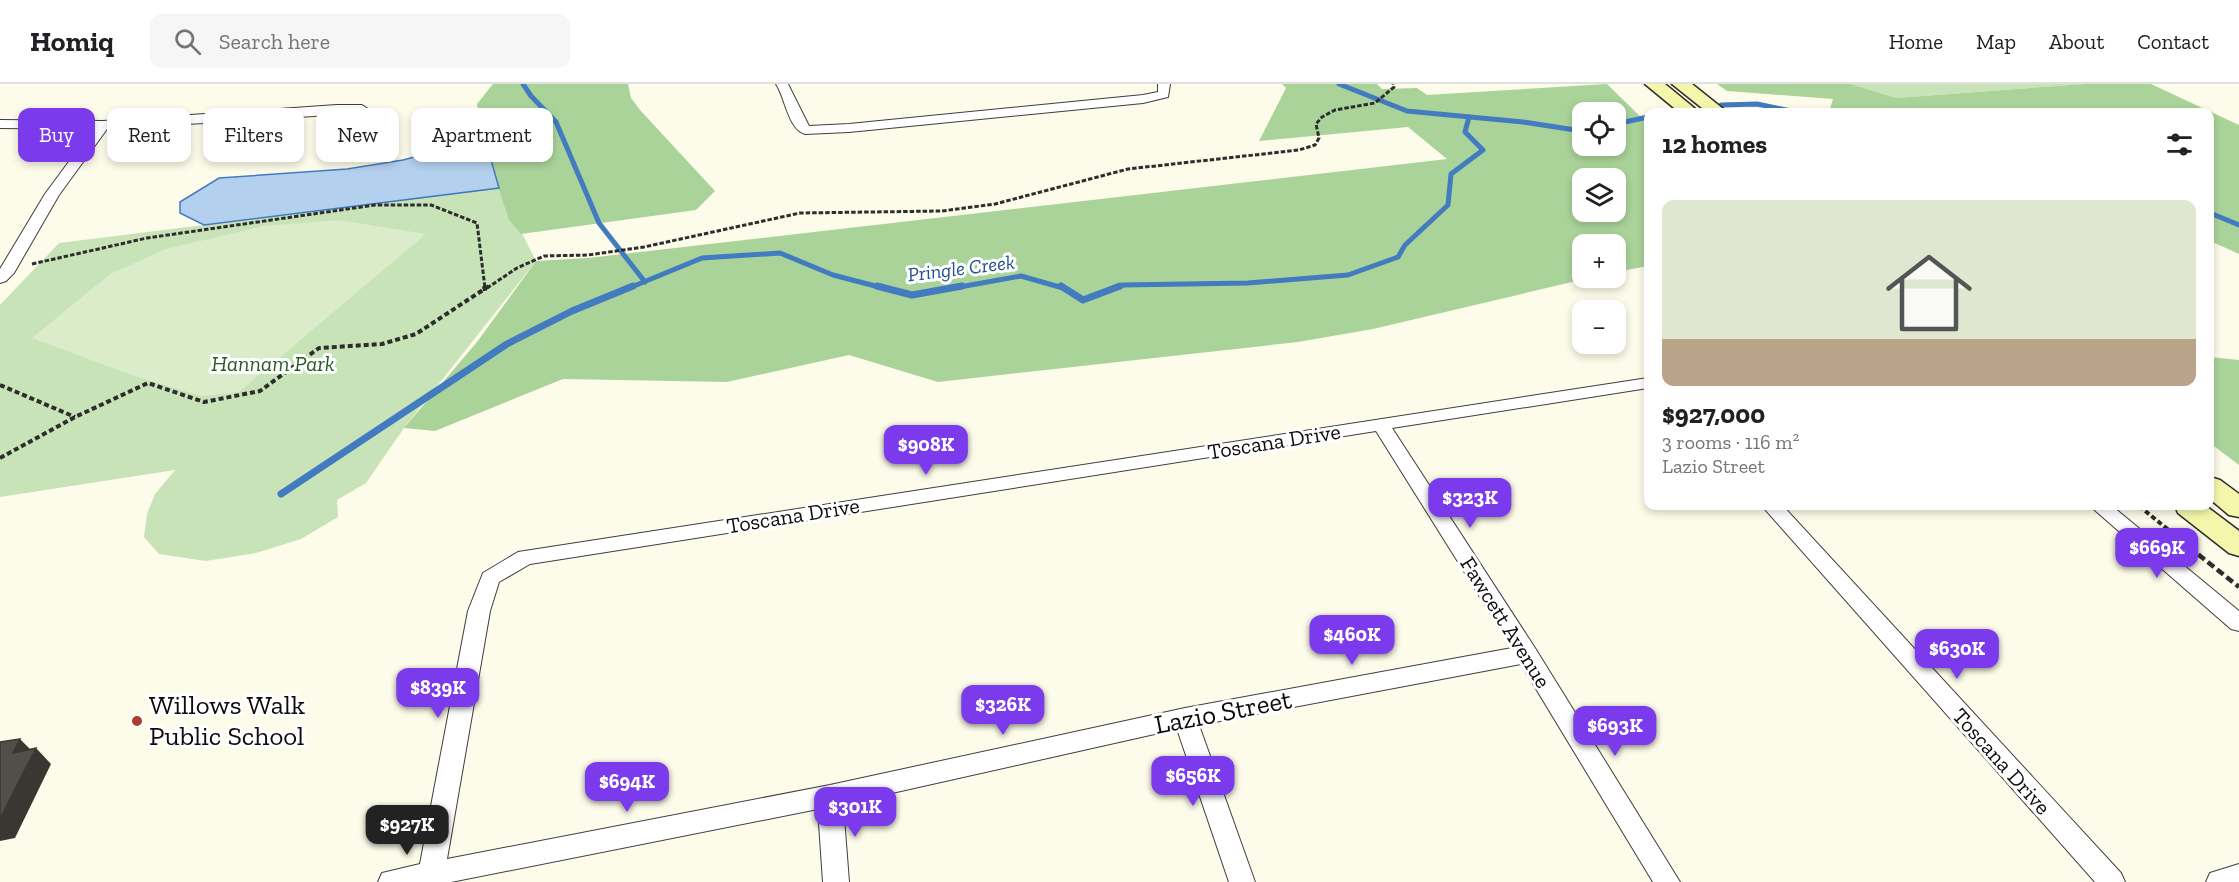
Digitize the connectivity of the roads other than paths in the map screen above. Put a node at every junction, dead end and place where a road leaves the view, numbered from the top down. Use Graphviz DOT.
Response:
graph roads {
  1 [pos="782,84"];
  2 [pos="1164,84"];
  3 [pos="1654,84"];
  4 [pos="1681,84"];
  5 [pos="1685,108"];
  6 [pos="1713,108"];
  7 [pos="316,111"];
  8 [pos="0,124"];
  9 [pos="103,126"];
  10 [pos="4,274"];
  11 [pos="1644,384"];
  12 [pos="1381,425"];
  13 [pos="2214,489"];
  14 [pos="2239,508"];
  15 [pos="1776,510"];
  16 [pos="2105,510"];
  17 [pos="2193,510"];
  18 [pos="2239,546"];
  19 [pos="2239,623"];
  20 [pos="1527,654"];
  21 [pos="1185,718"];
  22 [pos="830,796"];
  23 [pos="2239,876"];
  24 [pos="431,878"];
  25 [pos="391,882"];
  26 [pos="836,882"];
  27 [pos="1242,882"];
  28 [pos="1667,882"];
  29 [pos="2112,882"];
  30 [pos="2219,882"];
  1 -- 2 [label="street"];
  3 -- 5 [label="main road"];
  4 -- 6 [label="main road"];
  7 -- 9 [label="street"];
  8 -- 9 [label="street"];
  9 -- 10 [label="street"];
  11 -- 12 [label="street, Toscana Drive"];
  12 -- 20 [label="street, Fawcett Avenue"];
  12 -- 24 [label="street, Toscana Drive"];
  13 -- 14 [label="main road"];
  15 -- 29 [label="street, Toscana Drive"];
  16 -- 19 [label="street"];
  17 -- 18 [label="main road"];
  20 -- 21 [label="street, Lazio Street"];
  20 -- 28 [label="street, Fawcett Avenue"];
  21 -- 22 [label="street, Lazio Street"];
  21 -- 27 [label="street"];
  22 -- 24 [label="street, Lazio Street"];
  22 -- 26 [label="street"];
  23 -- 30 [label="street"];
  24 -- 25 [label="street, Lazio Street"];
}
